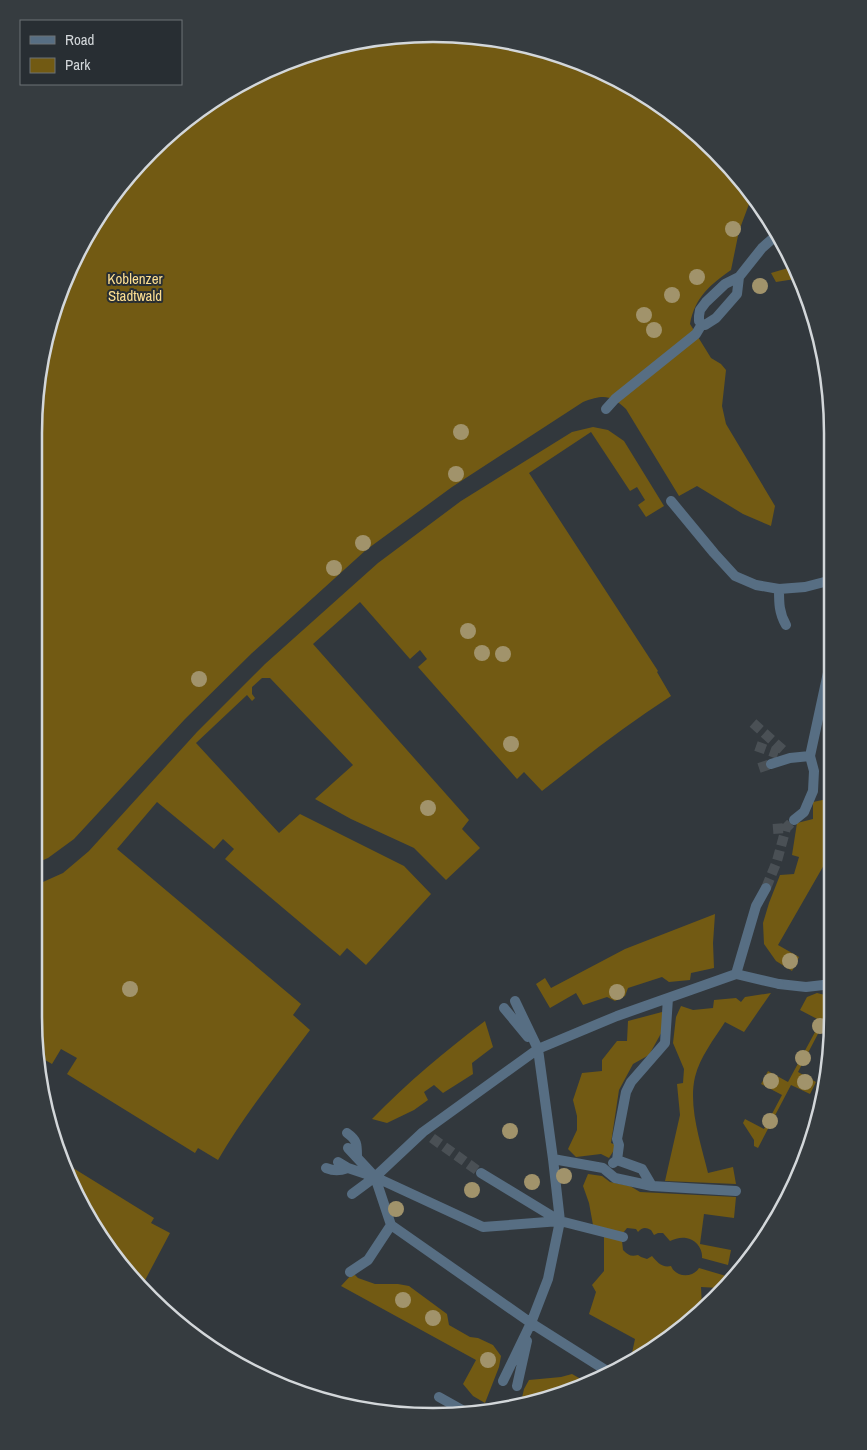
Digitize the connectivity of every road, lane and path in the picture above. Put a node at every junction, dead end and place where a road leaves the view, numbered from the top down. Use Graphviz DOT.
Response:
graph roads {
  1 [pos="773,239"];
  2 [pos="739,277"];
  3 [pos="702,324"];
  4 [pos="606,409"];
  5 [pos="671,501"];
  6 [pos="824,582"];
  7 [pos="779,589"];
  8 [pos="786,625"];
  9 [pos="824,691"];
  10 [pos="810,756"];
  11 [pos="771,764"];
  12 [pos="794,820"];
  13 [pos="766,888"];
  14 [pos="736,974"];
  15 [pos="824,985"];
  16 [pos="668,998"];
  17 [pos="515,1001"];
  18 [pos="504,1008"];
  19 [pos="538,1049"];
  20 [pos="423,1132"];
  21 [pos="347,1133"];
  22 [pos="432,1138"];
  23 [pos="348,1148"];
  24 [pos="357,1156"];
  25 [pos="553,1159"];
  26 [pos="617,1160"];
  27 [pos="338,1162"];
  28 [pos="326,1168"];
  29 [pos="348,1168"];
  30 [pos="603,1168"];
  31 [pos="481,1173"];
  32 [pos="375,1177"];
  33 [pos="652,1186"];
  34 [pos="736,1191"];
  35 [pos="352,1194"];
  36 [pos="560,1221"];
  37 [pos="391,1225"];
  38 [pos="623,1237"];
  39 [pos="350,1272"];
  40 [pos="532,1323"];
  41 [pos="603,1368"];
  42 [pos="504,1381"];
  43 [pos="517,1386"];
  44 [pos="439,1397"];
  45 [pos="457,1407"];
  1 -- 2 [label="street"];
  2 -- 3 [label="street"];
  2 -- 3 [label="street"];
  3 -- 4 [label="street"];
  5 -- 7 [label="street"];
  6 -- 7 [label="street"];
  7 -- 8 [label="street"];
  9 -- 10 [label="street"];
  10 -- 11 [label="street"];
  10 -- 12 [label="street"];
  13 -- 14 [label="street"];
  14 -- 15 [label="street"];
  14 -- 16 [label="street"];
  16 -- 19 [label="street"];
  16 -- 26 [label="street"];
  17 -- 19 [label="street"];
  18 -- 19 [label="street"];
  19 -- 20 [label="street"];
  19 -- 25 [label="street"];
  20 -- 22 [label="street"];
  20 -- 32 [label="street"];
  21 -- 24 [label="street"];
  23 -- 24 [label="street"];
  24 -- 32 [label="street"];
  25 -- 30 [label="street"];
  25 -- 36 [label="street"];
  26 -- 30 [label="street"];
  26 -- 33 [label="street"];
  27 -- 29 [label="street"];
  28 -- 29 [label="street"];
  29 -- 32 [label="street"];
  30 -- 33 [label="street"];
  31 -- 36 [label="street"];
  32 -- 35 [label="street"];
  32 -- 36 [label="street"];
  32 -- 37 [label="street"];
  33 -- 34 [label="street"];
  36 -- 38 [label="street"];
  36 -- 40 [label="street"];
  37 -- 39 [label="street"];
  37 -- 40 [label="street"];
  40 -- 41 [label="street"];
  40 -- 42 [label="street"];
  40 -- 43 [label="street"];
  44 -- 45 [label="street"];
}
